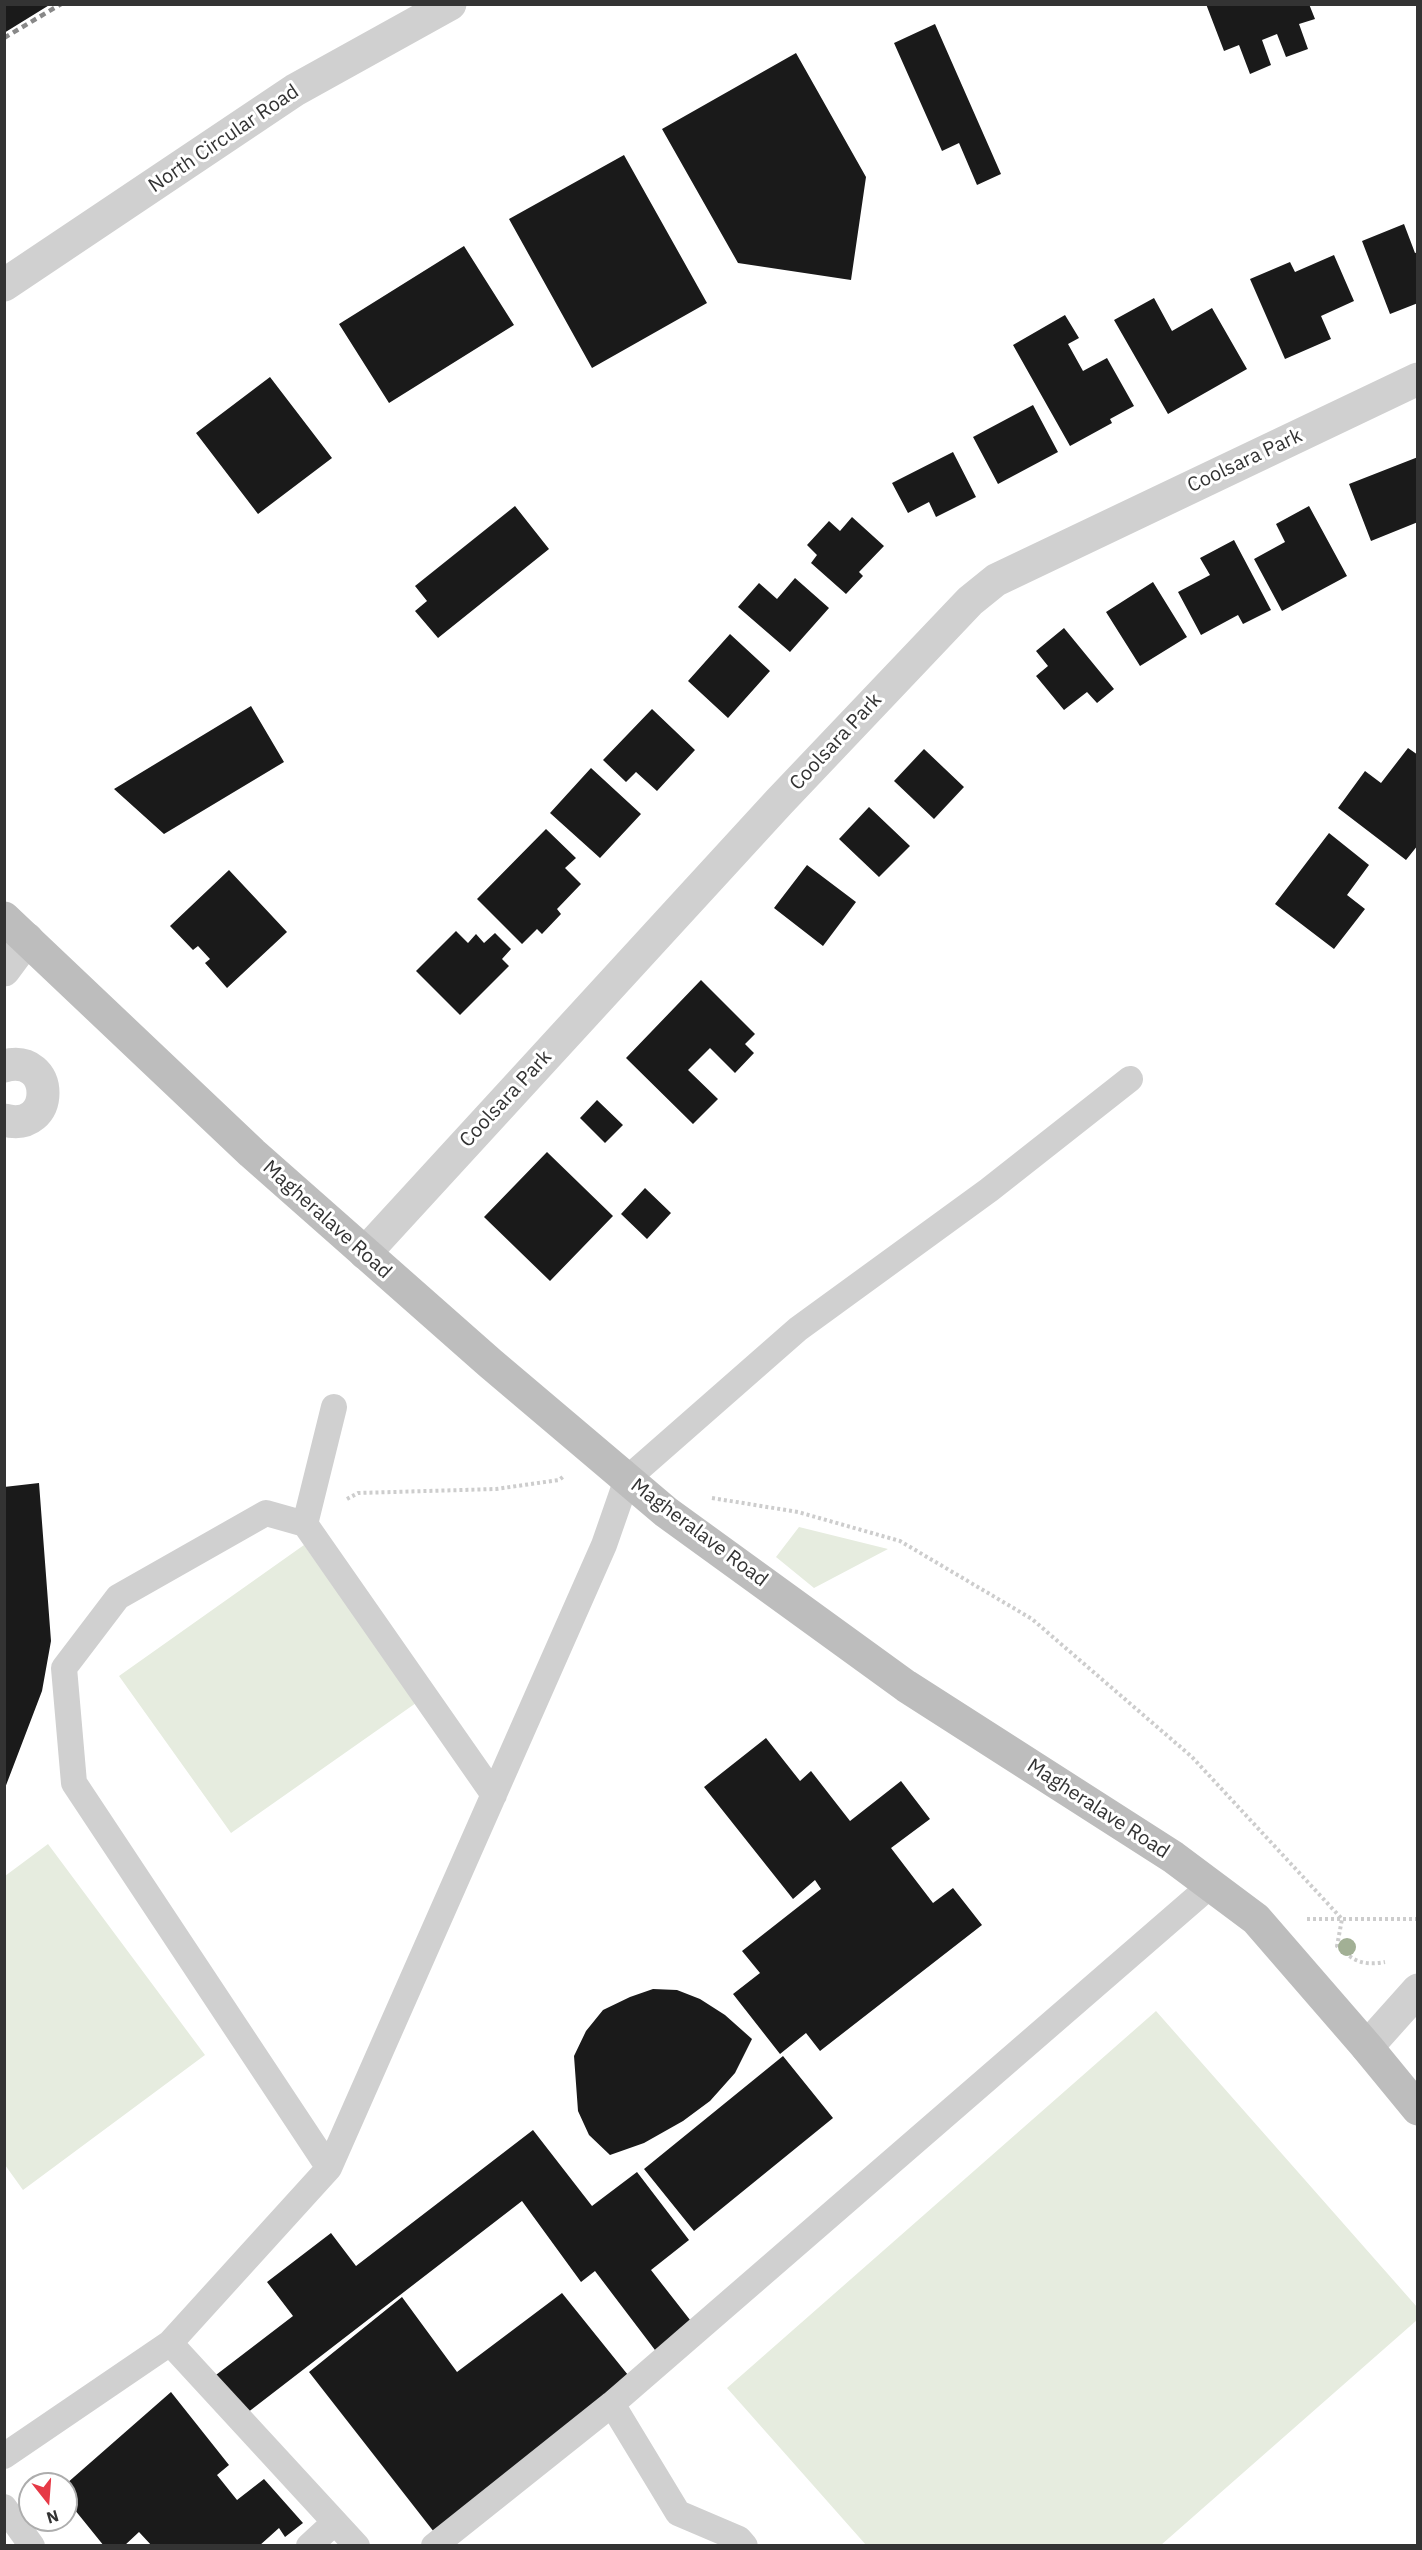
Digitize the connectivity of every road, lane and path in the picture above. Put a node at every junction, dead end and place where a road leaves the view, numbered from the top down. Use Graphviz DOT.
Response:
graph roads {
  1 [pos="450,4"];
  2 [pos="4,285"];
  3 [pos="1418,379"];
  4 [pos="16,928"];
  5 [pos="4,970"];
  6 [pos="5,1064"];
  7 [pos="1130,1079"];
  8 [pos="4,1120"];
  9 [pos="365,1253"];
  10 [pos="334,1407"];
  11 [pos="598,1455"];
  12 [pos="627,1479"];
  13 [pos="666,1512"];
  14 [pos="305,1524"];
  15 [pos="494,1795"];
  16 [pos="1211,1885"];
  17 [pos="1342,1919"];
  18 [pos="1418,1919"];
  19 [pos="1256,1920"];
  20 [pos="1385,1962"];
  21 [pos="1418,1990"];
  22 [pos="1367,2047"];
  23 [pos="1418,2109"];
  24 [pos="329,2168"];
  25 [pos="170,2343"];
  26 [pos="612,2404"];
  27 [pos="4,2456"];
  28 [pos="4,2507"];
  29 [pos="335,2523"];
  30 [pos="32,2546"];
  31 [pos="309,2546"];
  32 [pos="357,2546"];
  33 [pos="434,2546"];
  34 [pos="745,2546"];
  1 -- 2 [label="street, North Circular Road"];
  3 -- 9 [label="street, Coolsara Park"];
  4 -- 5 [label="street"];
  4 -- 9 [label="street, Magheralave Road"];
  6 -- 8 [label="street"];
  7 -- 12 [label="lane"];
  9 -- 11 [label="street, Magheralave Road"];
  10 -- 14 [label="lane"];
  11 -- 12 [label="street, Magheralave Road"];
  11 -- 14 [label="path"];
  12 -- 13 [label="street, Magheralave Road"];
  12 -- 15 [label="lane"];
  13 -- 16 [label="street, Magheralave Road"];
  13 -- 17 [label="path"];
  14 -- 15 [label="lane"];
  14 -- 24 [label="lane"];
  15 -- 24 [label="lane"];
  16 -- 19 [label="street, Magheralave Road"];
  16 -- 26 [label="lane"];
  17 -- 18 [label="path"];
  17 -- 19 [label="path"];
  17 -- 20 [label="path"];
  19 -- 22 [label="street, Magheralave Road"];
  21 -- 22 [label="street"];
  22 -- 23 [label="street, Magheralave Road"];
  24 -- 25 [label="lane"];
  25 -- 27 [label="lane"];
  25 -- 29 [label="lane"];
  26 -- 33 [label="lane"];
  26 -- 34 [label="lane"];
  28 -- 30 [label="lane"];
  29 -- 31 [label="lane"];
  29 -- 32 [label="lane"];
}
